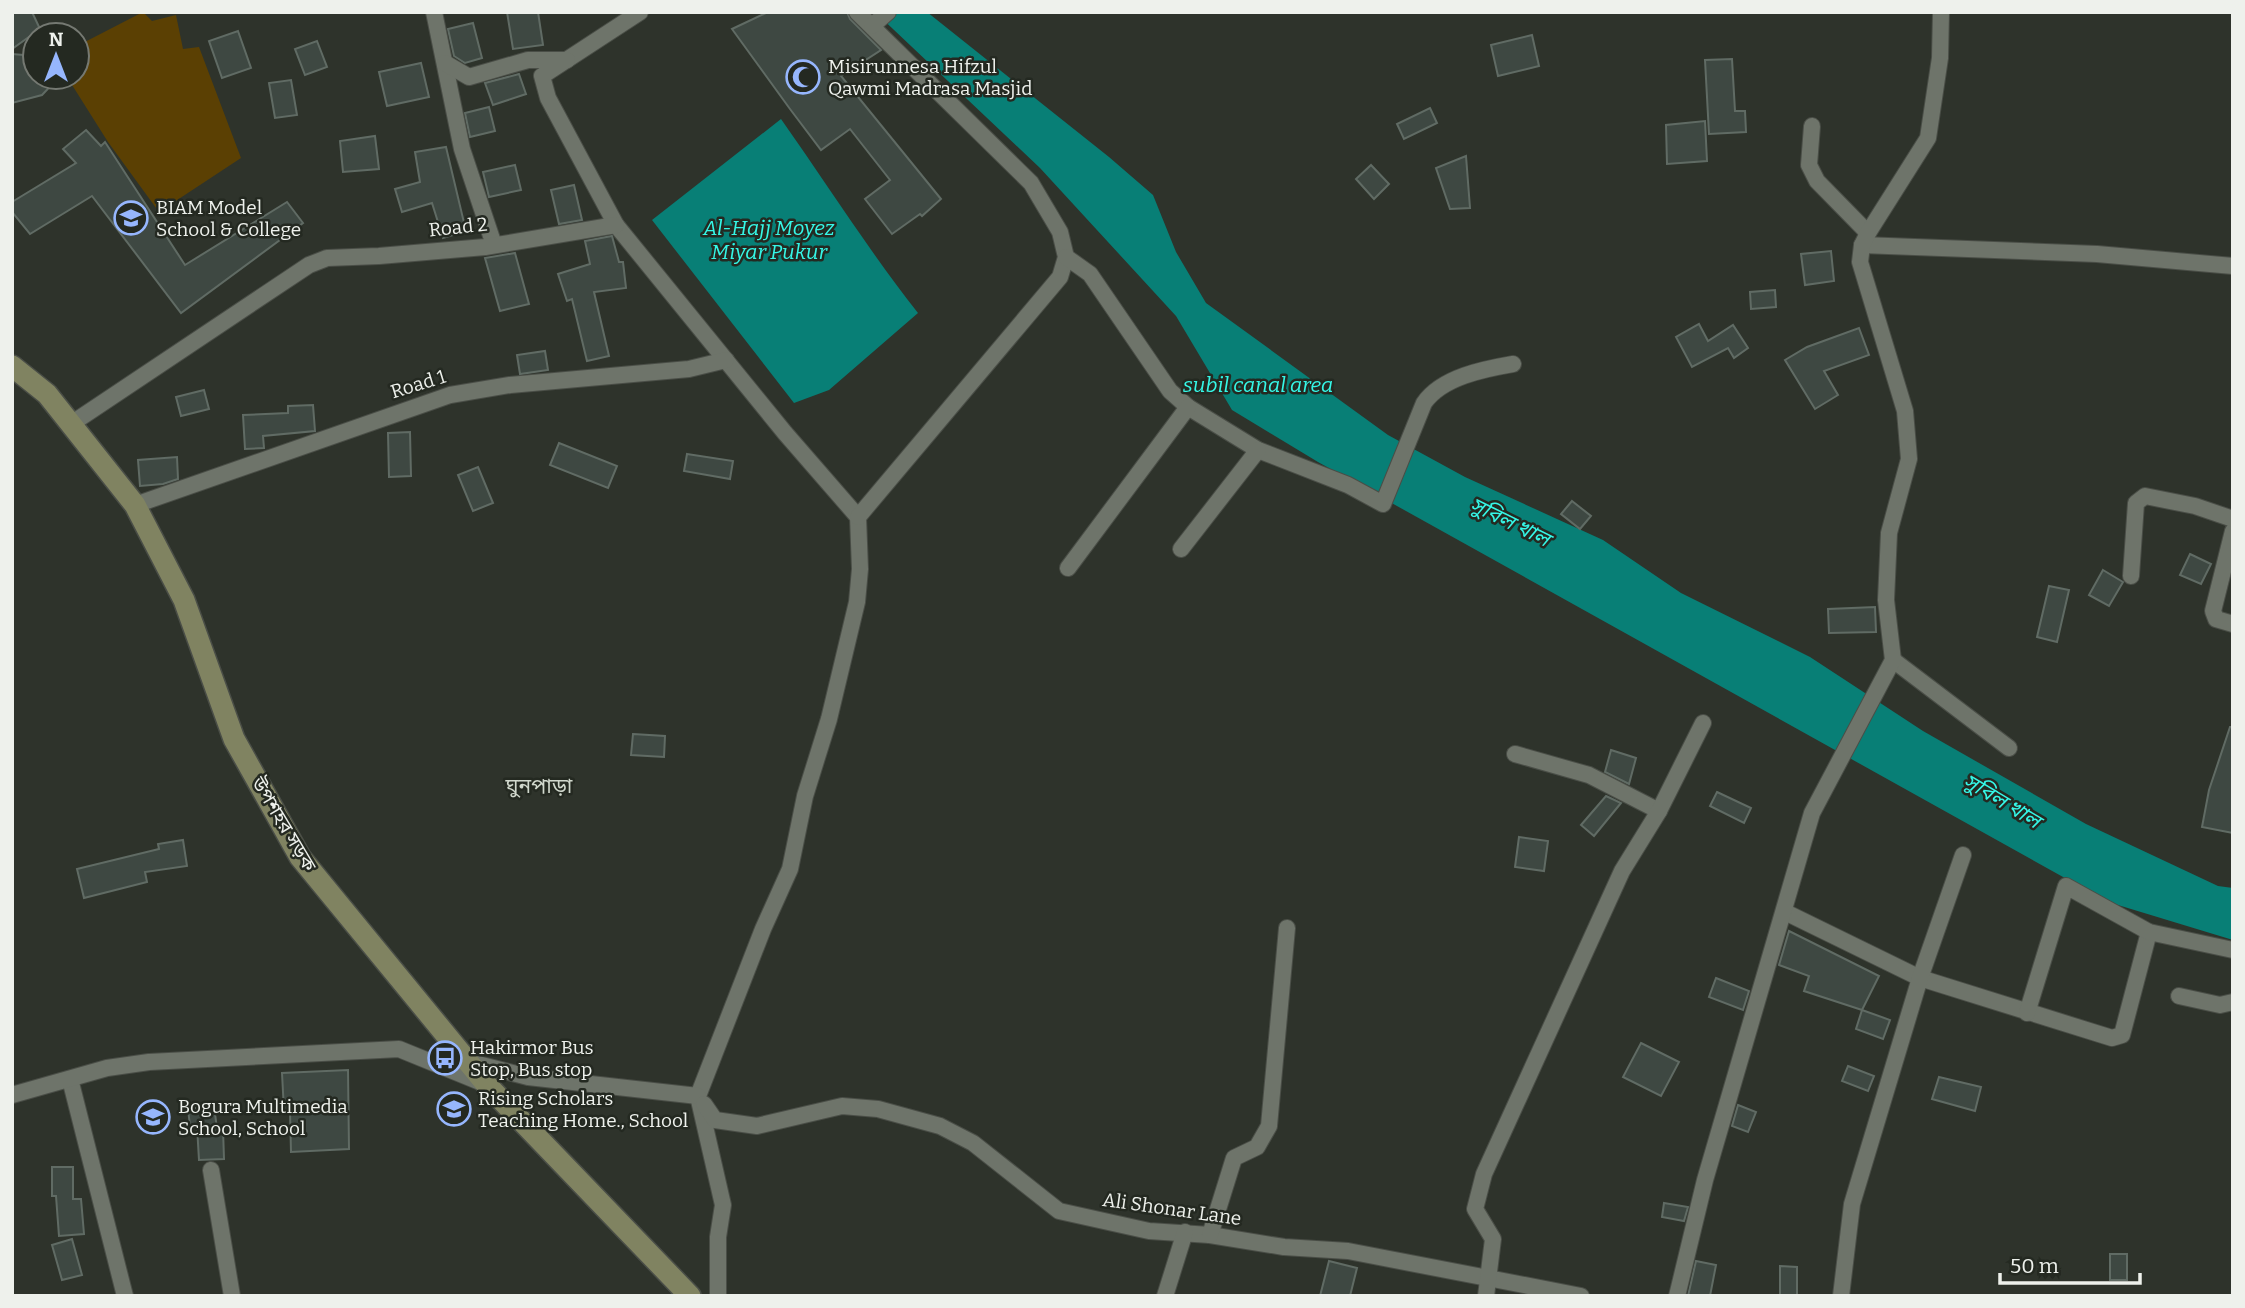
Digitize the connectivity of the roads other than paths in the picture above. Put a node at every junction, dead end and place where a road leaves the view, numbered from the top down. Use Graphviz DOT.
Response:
graph roads {
  1 [pos="434,12"];
  2 [pos="640,12"];
  3 [pos="857,12"];
  4 [pos="888,12"];
  5 [pos="1941,12"];
  6 [pos="872,26"];
  7 [pos="567,60"];
  8 [pos="445,63"];
  9 [pos="1812,126"];
  10 [pos="616,225"];
  11 [pos="1865,239"];
  12 [pos="494,245"];
  13 [pos="1066,257"];
  14 [pos="2233,266"];
  15 [pos="726,360"];
  16 [pos="1513,364"];
  17 [pos="12,366"];
  18 [pos="1188,407"];
  19 [pos="71,424"];
  20 [pos="1258,450"];
  21 [pos="135,505"];
  22 [pos="858,517"];
  23 [pos="2233,519"];
  24 [pos="2233,531"];
  25 [pos="1181,549"];
  26 [pos="1068,568"];
  27 [pos="2131,576"];
  28 [pos="2233,624"];
  29 [pos="1893,660"];
  30 [pos="1703,723"];
  31 [pos="2009,748"];
  32 [pos="1515,754"];
  33 [pos="1659,811"];
  34 [pos="1963,855"];
  35 [pos="1785,912"];
  36 [pos="1287,928"];
  37 [pos="2149,932"];
  38 [pos="2233,950"];
  39 [pos="1920,978"];
  40 [pos="2179,996"];
  41 [pos="2233,1002"];
  42 [pos="2027,1013"];
  43 [pos="466,1061"];
  44 [pos="70,1079"];
  45 [pos="487,1085"];
  46 [pos="12,1095"];
  47 [pos="698,1096"];
  48 [pos="211,1170"];
  49 [pos="1185,1233"];
  50 [pos="1210,1235"];
  51 [pos="1491,1279"];
  52 [pos="1576,1295"];
  53 [pos="125,1296"];
  54 [pos="232,1296"];
  55 [pos="690,1296"];
  56 [pos="718,1296"];
  57 [pos="1166,1296"];
  58 [pos="1486,1296"];
  59 [pos="1678,1296"];
  60 [pos="1840,1296"];
  1 -- 8 [label="street"];
  2 -- 7 [label="street"];
  3 -- 6 [label="street"];
  4 -- 6 [label="street"];
  5 -- 11 [label="street"];
  6 -- 13 [label="street"];
  7 -- 8 [label="street"];
  7 -- 10 [label="street"];
  8 -- 12 [label="street"];
  9 -- 11 [label="street"];
  10 -- 12 [label="street, Road 2"];
  10 -- 15 [label="street"];
  11 -- 14 [label="street"];
  11 -- 29 [label="street"];
  12 -- 19 [label="street, Road 2"];
  13 -- 18 [label="street"];
  13 -- 22 [label="street"];
  15 -- 21 [label="street, Road 1"];
  15 -- 22 [label="street"];
  16 -- 20 [label="street"];
  17 -- 19 [label="main road, উপশহর সড়ক"];
  18 -- 20 [label="street"];
  18 -- 26 [label="street"];
  19 -- 21 [label="main road, উপশহর সড়ক"];
  20 -- 25 [label="street"];
  21 -- 43 [label="main road, উপশহর সড়ক"];
  22 -- 47 [label="street"];
  23 -- 27 [label="street"];
  24 -- 28 [label="street"];
  29 -- 31 [label="street"];
  29 -- 35 [label="street"];
  30 -- 33 [label="street"];
  32 -- 33 [label="street"];
  33 -- 51 [label="street"];
  34 -- 39 [label="street"];
  35 -- 39 [label="street"];
  35 -- 59 [label="street"];
  36 -- 50 [label="street"];
  37 -- 38 [label="street"];
  37 -- 42 [label="street"];
  37 -- 42 [label="street"];
  39 -- 42 [label="street"];
  39 -- 60 [label="street"];
  40 -- 41 [label="street"];
  43 -- 45 [label="main road, উপশহর সড়ক"];
  43 -- 47 [label="street"];
  44 -- 45 [label="street"];
  44 -- 46 [label="street"];
  44 -- 53 [label="street"];
  45 -- 55 [label="main road, উপশহর সড়ক"];
  47 -- 49 [label="street, Ali Shonar Lane"];
  47 -- 56 [label="street"];
  48 -- 54 [label="street"];
  49 -- 50 [label="street, Ali Shonar Lane"];
  49 -- 57 [label="street"];
  50 -- 51 [label="street, Ali Shonar Lane"];
  51 -- 52 [label="street, Ali Shonar Lane"];
  51 -- 58 [label="street"];
}
